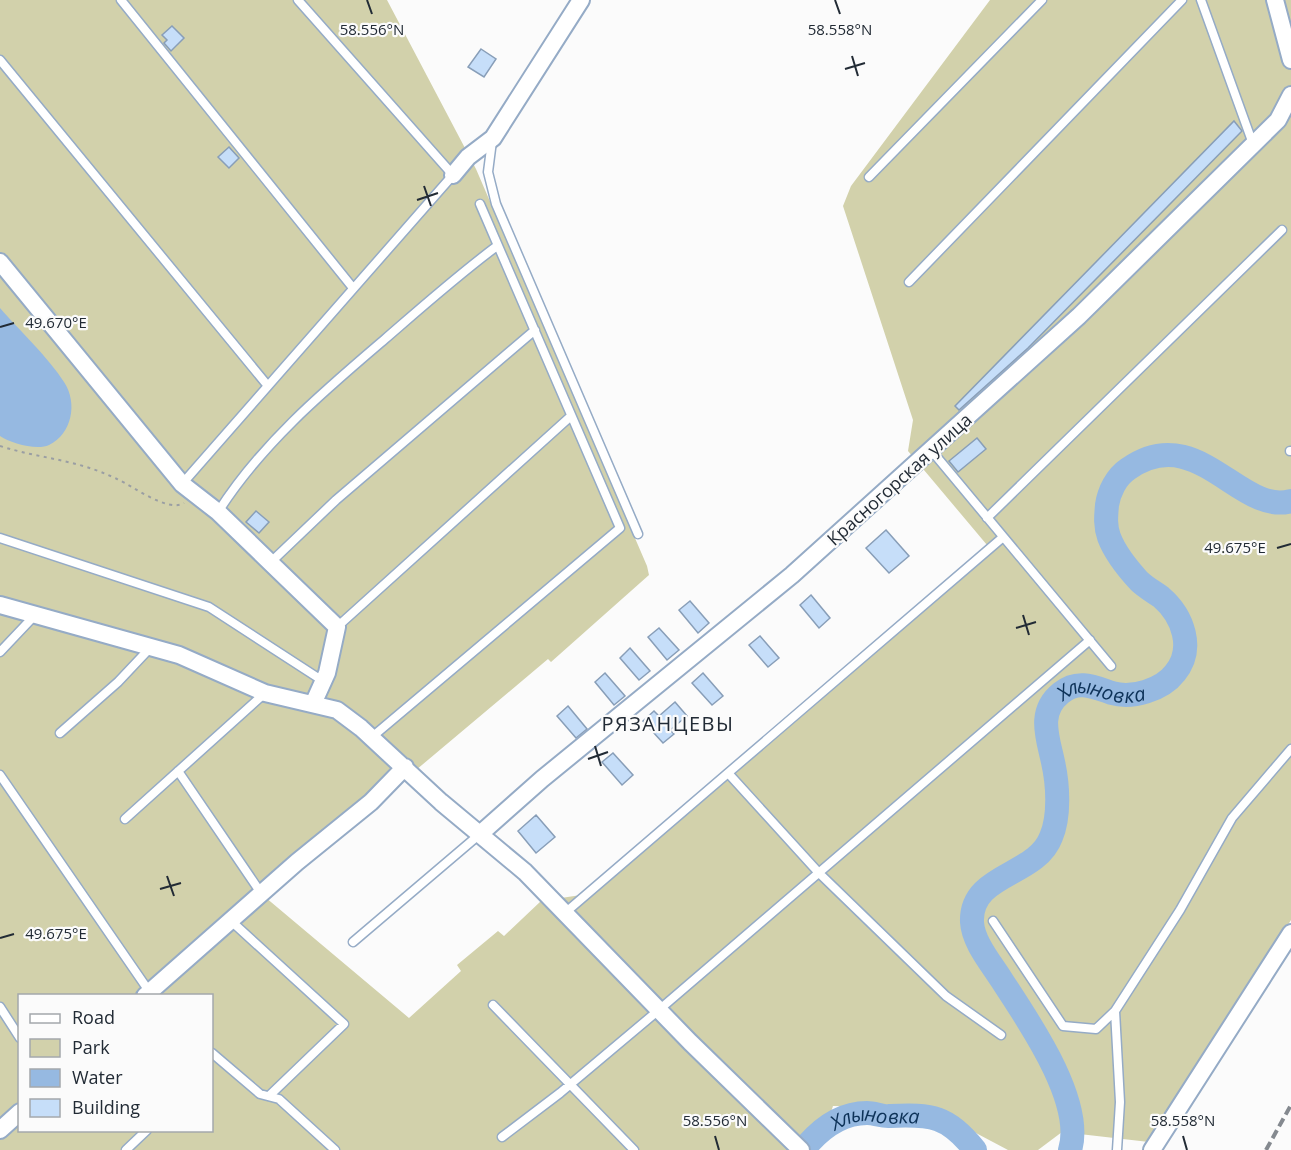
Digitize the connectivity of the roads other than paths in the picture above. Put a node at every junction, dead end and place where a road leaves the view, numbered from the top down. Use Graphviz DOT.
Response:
graph roads {
  1 [pos="121,0"];
  2 [pos="298,0"];
  3 [pos="581,0"];
  4 [pos="1041,0"];
  5 [pos="1182,0"];
  6 [pos="1201,0"];
  7 [pos="1275,0"];
  8 [pos="0,60"];
  9 [pos="1291,60"];
  10 [pos="1290,100"];
  11 [pos="493,138"];
  12 [pos="1253,144"];
  13 [pos="453,175"];
  14 [pos="869,177"];
  15 [pos="480,204"];
  16 [pos="1282,230"];
  17 [pos="497,246"];
  18 [pos="0,261"];
  19 [pos="909,282"];
  20 [pos="354,288"];
  21 [pos="535,330"];
  22 [pos="268,386"];
  23 [pos="571,416"];
  24 [pos="931,450"];
  25 [pos="182,484"];
  26 [pos="218,512"];
  27 [pos="987,518"];
  28 [pos="638,534"];
  29 [pos="0,538"];
  30 [pos="1002,538"];
  31 [pos="271,562"];
  32 [pos="0,605"];
  33 [pos="36,614"];
  34 [pos="338,627"];
  35 [pos="1090,640"];
  36 [pos="151,647"];
  37 [pos="0,652"];
  38 [pos="1111,666"];
  39 [pos="323,681"];
  40 [pos="265,693"];
  41 [pos="314,704"];
  42 [pos="60,733"];
  43 [pos="372,737"];
  44 [pos="1291,749"];
  45 [pos="405,767"];
  46 [pos="178,771"];
  47 [pos="728,773"];
  48 [pos="0,775"];
  49 [pos="125,819"];
  50 [pos="480,834"];
  51 [pos="819,873"];
  52 [pos="261,893"];
  53 [pos="566,912"];
  54 [pos="230,920"];
  55 [pos="993,921"];
  56 [pos="1291,933"];
  57 [pos="353,942"];
  58 [pos="149,994"];
  59 [pos="493,1005"];
  60 [pos="0,1007"];
  61 [pos="660,1009"];
  62 [pos="1115,1011"];
  63 [pos="18,1035"];
  64 [pos="1001,1035"];
  65 [pos="213,1054"];
  66 [pos="570,1083"];
  67 [pos="269,1096"];
  68 [pos="18,1114"];
  69 [pos="0,1130"];
  70 [pos="146,1132"];
  71 [pos="502,1137"];
  72 [pos="797,1146"];
  73 [pos="126,1150"];
  74 [pos="335,1150"];
  75 [pos="634,1150"];
  76 [pos="1117,1150"];
  77 [pos="1152,1150"];
  1 -- 20 [label="lane"];
  2 -- 13 [label="lane"];
  3 -- 11 [label="street"];
  4 -- 14 [label="lane"];
  5 -- 19 [label="lane"];
  6 -- 12 [label="lane"];
  7 -- 9 [label="street"];
  8 -- 22 [label="lane"];
  10 -- 12 [label="street, Красногорская улица"];
  11 -- 13 [label="street"];
  11 -- 28 [label="lane"];
  12 -- 24 [label="street, Красногорская улица"];
  13 -- 20 [label="lane"];
  15 -- 17 [label="lane"];
  16 -- 27 [label="lane"];
  17 -- 21 [label="lane"];
  17 -- 26 [label="lane"];
  18 -- 25 [label="street"];
  20 -- 22 [label="lane"];
  21 -- 23 [label="lane"];
  21 -- 31 [label="lane"];
  22 -- 25 [label="lane"];
  23 -- 34 [label="lane"];
  23 -- 43 [label="lane"];
  24 -- 27 [label="lane"];
  24 -- 50 [label="street, Красногорская улица"];
  25 -- 26 [label="street"];
  26 -- 31 [label="street"];
  27 -- 30 [label="lane"];
  29 -- 39 [label="lane"];
  30 -- 35 [label="lane"];
  30 -- 47 [label="lane"];
  31 -- 34 [label="street"];
  32 -- 33 [label="street"];
  33 -- 36 [label="street"];
  33 -- 37 [label="lane"];
  34 -- 39 [label="street"];
  35 -- 38 [label="lane"];
  35 -- 51 [label="lane"];
  36 -- 40 [label="street"];
  36 -- 42 [label="lane"];
  39 -- 41 [label="street"];
  40 -- 41 [label="street"];
  40 -- 46 [label="lane"];
  41 -- 43 [label="street"];
  43 -- 45 [label="street"];
  44 -- 62 [label="lane"];
  45 -- 50 [label="street"];
  45 -- 52 [label="street"];
  46 -- 49 [label="lane"];
  46 -- 52 [label="lane"];
  47 -- 51 [label="lane"];
  47 -- 53 [label="lane"];
  48 -- 58 [label="lane"];
  50 -- 53 [label="street"];
  50 -- 57 [label="lane"];
  51 -- 61 [label="lane"];
  51 -- 64 [label="lane"];
  52 -- 54 [label="street"];
  53 -- 61 [label="street"];
  54 -- 58 [label="street"];
  54 -- 67 [label="lane"];
  55 -- 62 [label="lane"];
  56 -- 77 [label="street"];
  59 -- 66 [label="lane"];
  60 -- 63 [label="lane"];
  61 -- 66 [label="lane"];
  61 -- 72 [label="street"];
  62 -- 76 [label="lane"];
  65 -- 67 [label="lane"];
  66 -- 71 [label="lane"];
  66 -- 75 [label="lane"];
  67 -- 74 [label="lane"];
  68 -- 69 [label="street"];
  70 -- 73 [label="lane"];
}
